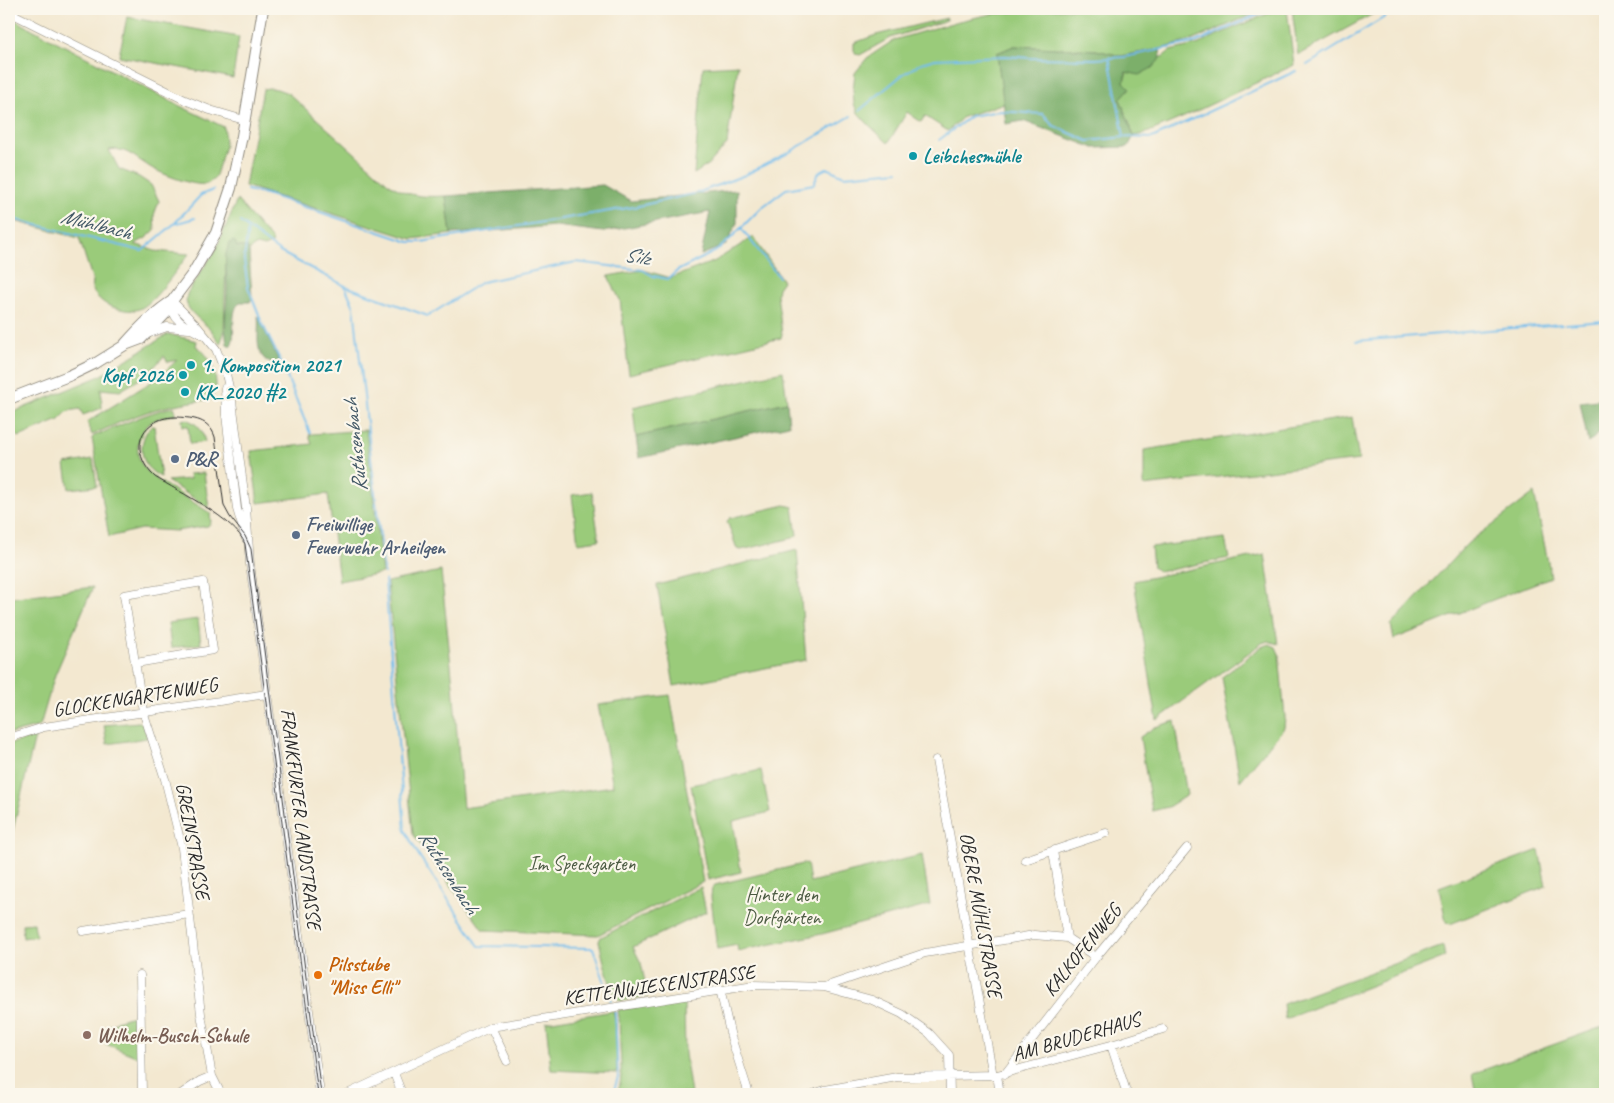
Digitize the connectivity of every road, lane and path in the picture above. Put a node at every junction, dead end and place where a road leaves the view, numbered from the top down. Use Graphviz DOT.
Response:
graph roads {
  1 [pos="263,9"];
  2 [pos="9,12"];
  3 [pos="244,120"];
  4 [pos="172,301"];
  5 [pos="191,329"];
  6 [pos="147,334"];
  7 [pos="206,337"];
  8 [pos="124,345"];
  9 [pos="9,399"];
  10 [pos="136,663"];
  11 [pos="268,694"];
  12 [pos="143,711"];
  13 [pos="9,738"];
  14 [pos="936,760"];
  15 [pos="1106,832"];
  16 [pos="1187,848"];
  17 [pos="1053,851"];
  18 [pos="1025,860"];
  19 [pos="189,914"];
  20 [pos="83,931"];
  21 [pos="1067,938"];
  22 [pos="969,945"];
  23 [pos="1096,957"];
  24 [pos="140,975"];
  25 [pos="824,987"];
  26 [pos="720,989"];
  27 [pos="491,1027"];
  28 [pos="1163,1029"];
  29 [pos="1112,1045"];
  30 [pos="507,1061"];
  31 [pos="394,1073"];
  32 [pos="998,1075"];
  33 [pos="212,1076"];
  34 [pos="949,1076"];
  35 [pos="142,1094"];
  36 [pos="181,1094"];
  37 [pos="221,1094"];
  38 [pos="320,1094"];
  39 [pos="347,1094"];
  40 [pos="402,1094"];
  41 [pos="749,1094"];
  42 [pos="813,1094"];
  43 [pos="950,1094"];
  44 [pos="1000,1094"];
  45 [pos="1127,1094"];
  1 -- 3 [label="main road"];
  2 -- 3 [label="street"];
  3 -- 4 [label="main road"];
  4 -- 5 [label="street, FRANKFURTER LANDSTRASSE"];
  4 -- 6 [label="main road"];
  4 -- 7 [label="street, FRANKFURTER LANDSTRASSE"];
  4 -- 8 [label="main road"];
  5 -- 6 [label="street, FRANKFURTER LANDSTRASSE"];
  5 -- 7 [label="street, FRANKFURTER LANDSTRASSE"];
  6 -- 8 [label="main road"];
  7 -- 11 [label="street, FRANKFURTER LANDSTRASSE"];
  8 -- 9 [label="main road"];
  10 -- 10 [label="street, GREINSTRASSE"];
  10 -- 12 [label="street, GREINSTRASSE"];
  11 -- 12 [label="street, GLOCKENGARTENWEG"];
  11 -- 38 [label="street, FRANKFURTER LANDSTRASSE"];
  12 -- 13 [label="street, GLOCKENGARTENWEG"];
  12 -- 19 [label="street, GREINSTRASSE"];
  14 -- 22 [label="street, OBERE MÜHLSTRASSE"];
  15 -- 17 [label="street"];
  16 -- 23 [label="street, KALKOFENWEG"];
  17 -- 18 [label="street"];
  17 -- 21 [label="street"];
  19 -- 20 [label="street"];
  19 -- 33 [label="street, GREINSTRASSE"];
  21 -- 22 [label="street"];
  21 -- 23 [label="street"];
  22 -- 25 [label="street"];
  22 -- 32 [label="street, OBERE MÜHLSTRASSE"];
  23 -- 32 [label="street, KALKOFENWEG"];
  24 -- 35 [label="street"];
  25 -- 26 [label="street, KETTENWIESENSTRASSE"];
  25 -- 34 [label="street, KETTENWIESENSTRASSE"];
  26 -- 27 [label="street, KETTENWIESENSTRASSE"];
  26 -- 41 [label="street"];
  27 -- 30 [label="street"];
  27 -- 31 [label="street, KETTENWIESENSTRASSE"];
  28 -- 29 [label="street, AM BRUDERHAUS"];
  29 -- 32 [label="street, AM BRUDERHAUS"];
  29 -- 45 [label="street"];
  31 -- 39 [label="street, KETTENWIESENSTRASSE"];
  31 -- 40 [label="street"];
  32 -- 34 [label="street, AM BRUDERHAUS"];
  32 -- 44 [label="street, OBERE MÜHLSTRASSE"];
  33 -- 36 [label="street"];
  33 -- 37 [label="street, GREINSTRASSE"];
  34 -- 42 [label="street, AM BRUDERHAUS"];
  34 -- 43 [label="street, KETTENWIESENSTRASSE"];
}
